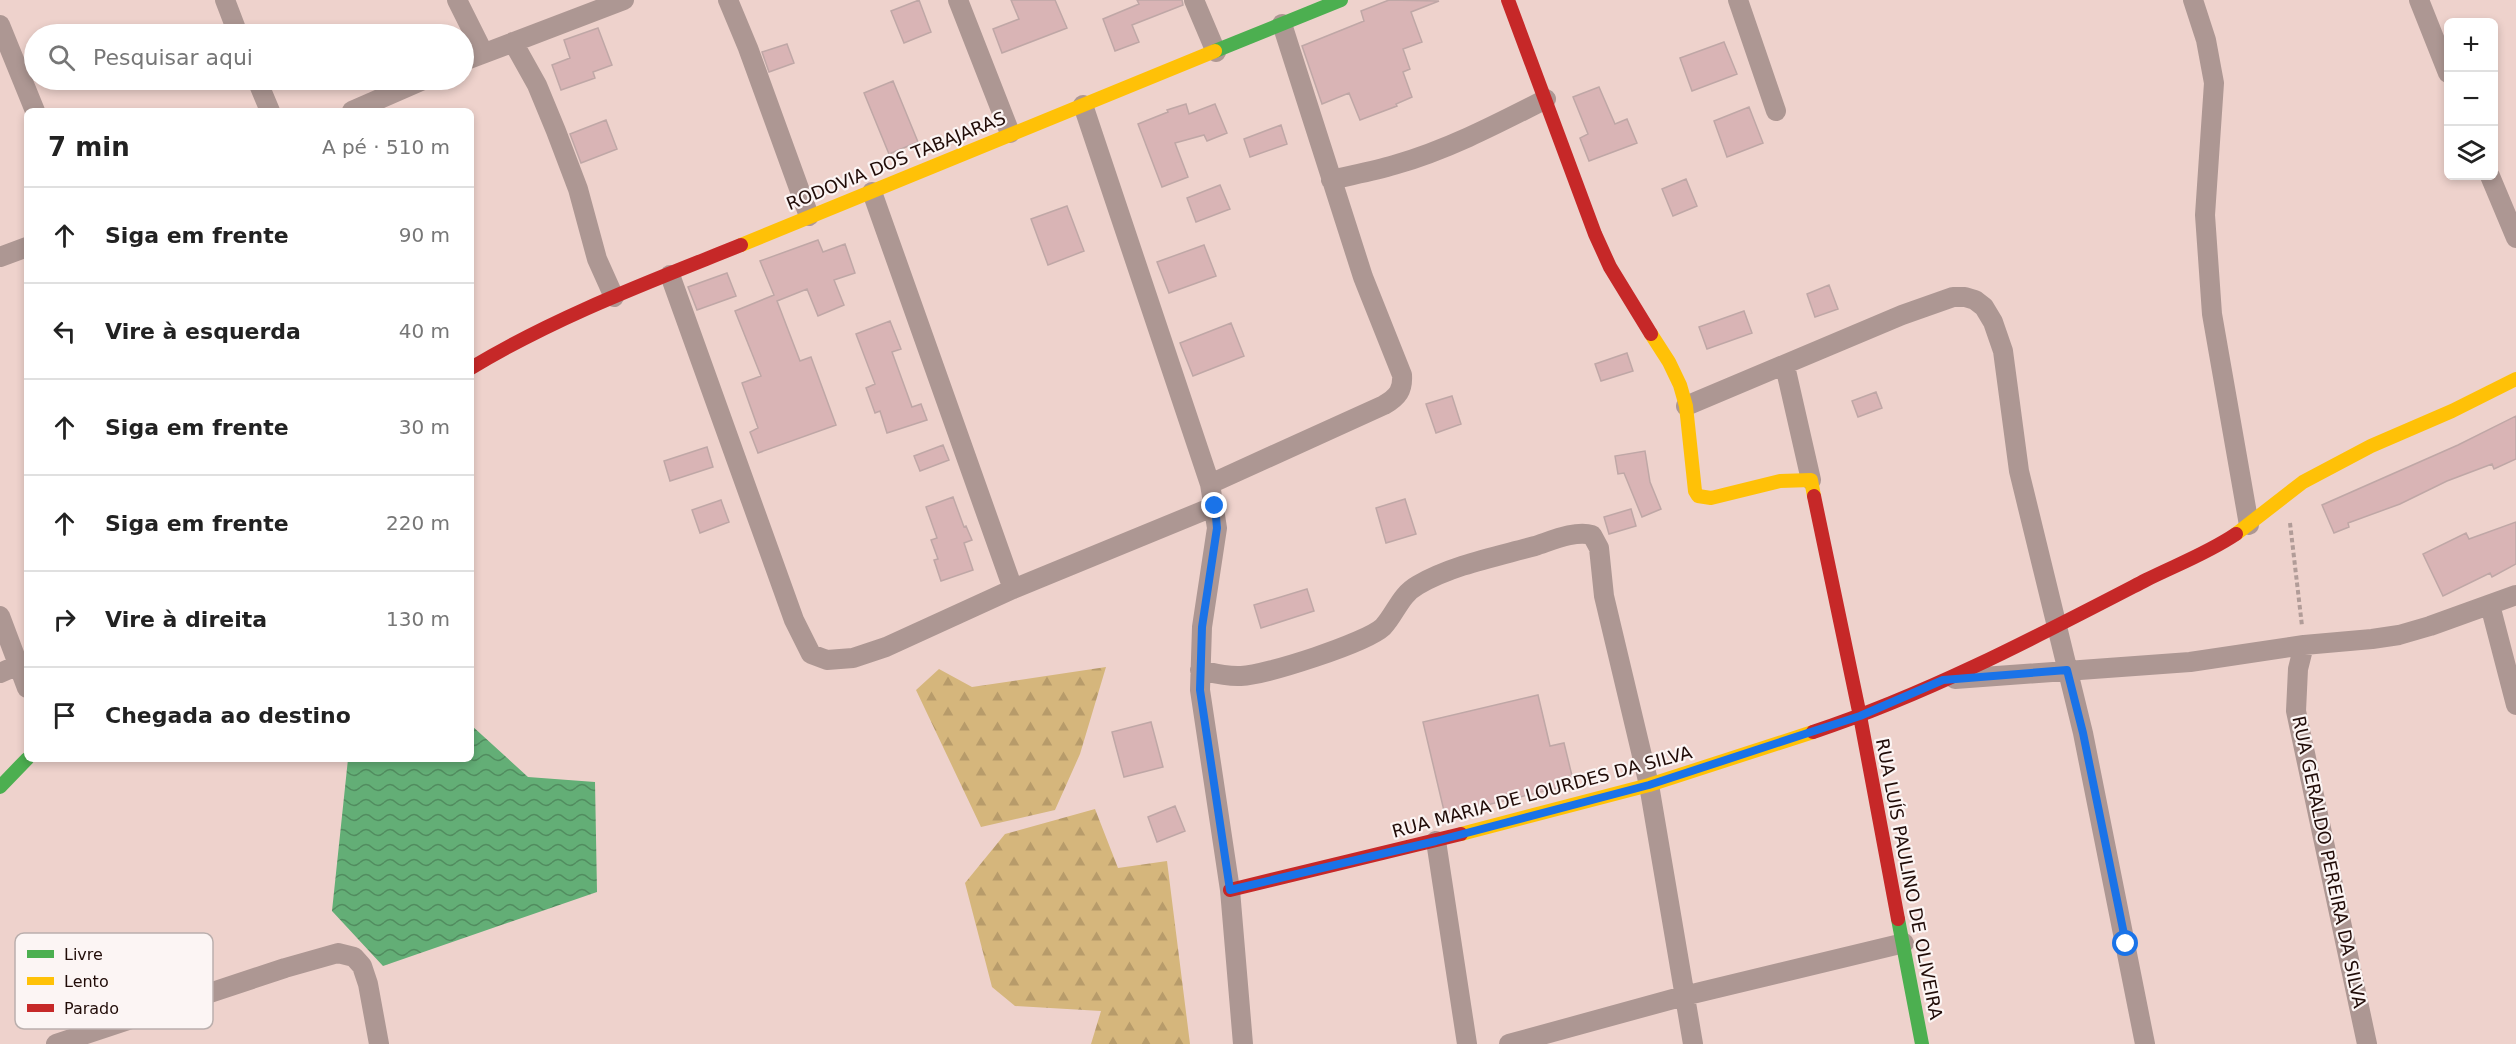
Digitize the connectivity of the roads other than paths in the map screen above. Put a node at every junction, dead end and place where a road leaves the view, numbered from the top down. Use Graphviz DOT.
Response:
graph roads {
  1 [pos="225,0"];
  2 [pos="457,0"];
  3 [pos="624,0"];
  4 [pos="728,0"];
  5 [pos="958,0"];
  6 [pos="1194,0"];
  7 [pos="1341,0"];
  8 [pos="1508,0"];
  9 [pos="1738,0"];
  10 [pos="2193,0"];
  11 [pos="2419,0"];
  12 [pos="234,24"];
  13 [pos="469,24"];
  14 [pos="1282,24"];
  15 [pos="0,25"];
  16 [pos="474,34"];
  17 [pos="513,42"];
  18 [pos="483,52"];
  19 [pos="1216,52"];
  20 [pos="474,56"];
  21 [pos="2448,72"];
  22 [pos="24,84"];
  23 [pos="26,90"];
  24 [pos="261,90"];
  25 [pos="400,90"];
  26 [pos="1546,99"];
  27 [pos="1083,105"];
  28 [pos="34,108"];
  29 [pos="269,108"];
  30 [pos="359,108"];
  31 [pos="1776,111"];
  32 [pos="1010,133"];
  33 [pos="1331,180"];
  34 [pos="2492,180"];
  35 [pos="872,192"];
  36 [pos="809,216"];
  37 [pos="2516,238"];
  38 [pos="24,248"];
  39 [pos="0,257"];
  40 [pos="670,275"];
  41 [pos="614,297"];
  42 [pos="474,366"];
  43 [pos="1785,366"];
  44 [pos="2516,379"];
  45 [pos="1686,406"];
  46 [pos="1811,480"];
  47 [pos="1210,484"];
  48 [pos="1215,506"];
  49 [pos="2249,525"];
  50 [pos="1013,589"];
  51 [pos="2516,596"];
  52 [pos="2490,605"];
  53 [pos="0,616"];
  54 [pos="2057,628"];
  55 [pos="2304,645"];
  56 [pos="18,665"];
  57 [pos="1200,670"];
  58 [pos="2067,670"];
  59 [pos="0,673"];
  60 [pos="24,680"];
  61 [pos="1943,680"];
  62 [pos="2516,705"];
  63 [pos="1860,716"];
  64 [pos="24,762"];
  65 [pos="1649,785"];
  66 [pos="0,787"];
  67 [pos="1436,841"];
  68 [pos="1230,890"];
  69 [pos="1904,943"];
  70 [pos="213,992"];
  71 [pos="1684,996"];
  72 [pos="101,1029"];
  73 [pos="56,1044"];
  74 [pos="379,1044"];
  75 [pos="1243,1044"];
  76 [pos="1467,1044"];
  77 [pos="1509,1044"];
  78 [pos="1693,1044"];
  79 [pos="1922,1044"];
  80 [pos="2145,1044"];
  81 [pos="2367,1044"];
  1 -- 12 [label="street"];
  2 -- 13 [label="street"];
  3 -- 17 [label="street"];
  4 -- 36 [label="street"];
  5 -- 32 [label="street"];
  6 -- 19 [label="street"];
  7 -- 14 [label="street, RODOVIA DOS TABAJARAS"];
  8 -- 26 [label="street"];
  9 -- 31 [label="street"];
  10 -- 49 [label="street"];
  11 -- 21 [label="street"];
  14 -- 19 [label="street, RODOVIA DOS TABAJARAS"];
  14 -- 33 [label="street"];
  15 -- 22 [label="street"];
  16 -- 18 [label="street"];
  17 -- 18 [label="street"];
  17 -- 41 [label="street"];
  18 -- 20 [label="street"];
  19 -- 27 [label="street, RODOVIA DOS TABAJARAS"];
  23 -- 28 [label="street"];
  24 -- 29 [label="street"];
  25 -- 30 [label="street"];
  26 -- 33 [label="street"];
  26 -- 45 [label="street"];
  27 -- 32 [label="street, RODOVIA DOS TABAJARAS"];
  27 -- 47 [label="street"];
  32 -- 35 [label="street, RODOVIA DOS TABAJARAS"];
  33 -- 47 [label="street"];
  34 -- 37 [label="street"];
  35 -- 36 [label="street, RODOVIA DOS TABAJARAS"];
  35 -- 50 [label="street"];
  36 -- 40 [label="street, RODOVIA DOS TABAJARAS"];
  38 -- 39 [label="street"];
  40 -- 41 [label="street, RODOVIA DOS TABAJARAS"];
  40 -- 50 [label="street"];
  41 -- 42 [label="street, RODOVIA DOS TABAJARAS"];
  43 -- 45 [label="street"];
  43 -- 46 [label="street"];
  43 -- 54 [label="street"];
  44 -- 49 [label="street, RUA MARIA DE LOURDES DA SILVA"];
  45 -- 46 [label="street"];
  46 -- 63 [label="street, RUA LUÍS PAULINO DE OLIVEIRA"];
  47 -- 48 [label="street"];
  48 -- 50 [label="street"];
  48 -- 57 [label="street"];
  49 -- 54 [label="street, RUA MARIA DE LOURDES DA SILVA"];
  51 -- 52 [label="street"];
  52 -- 55 [label="street"];
  52 -- 62 [label="street"];
  53 -- 56 [label="street"];
  54 -- 58 [label="street"];
  54 -- 61 [label="street, RUA MARIA DE LOURDES DA SILVA"];
  55 -- 58 [label="street"];
  55 -- 81 [label="street, RUA GERALDO PEREIRA DA SILVA"];
  56 -- 59 [label="street"];
  56 -- 60 [label="street"];
  57 -- 65 [label="street"];
  57 -- 68 [label="street"];
  58 -- 61 [label="street"];
  58 -- 80 [label="street"];
  61 -- 63 [label="street, RUA MARIA DE LOURDES DA SILVA"];
  63 -- 65 [label="street, RUA MARIA DE LOURDES DA SILVA"];
  63 -- 69 [label="street, RUA LUÍS PAULINO DE OLIVEIRA"];
  64 -- 66 [label="street"];
  65 -- 67 [label="street, RUA MARIA DE LOURDES DA SILVA"];
  65 -- 71 [label="street"];
  67 -- 68 [label="street, RUA MARIA DE LOURDES DA SILVA"];
  67 -- 76 [label="street"];
  68 -- 75 [label="street"];
  69 -- 71 [label="street"];
  69 -- 79 [label="street, RUA LUÍS PAULINO DE OLIVEIRA"];
  70 -- 74 [label="street"];
  71 -- 77 [label="street"];
  71 -- 78 [label="street"];
  72 -- 73 [label="street"];
}
